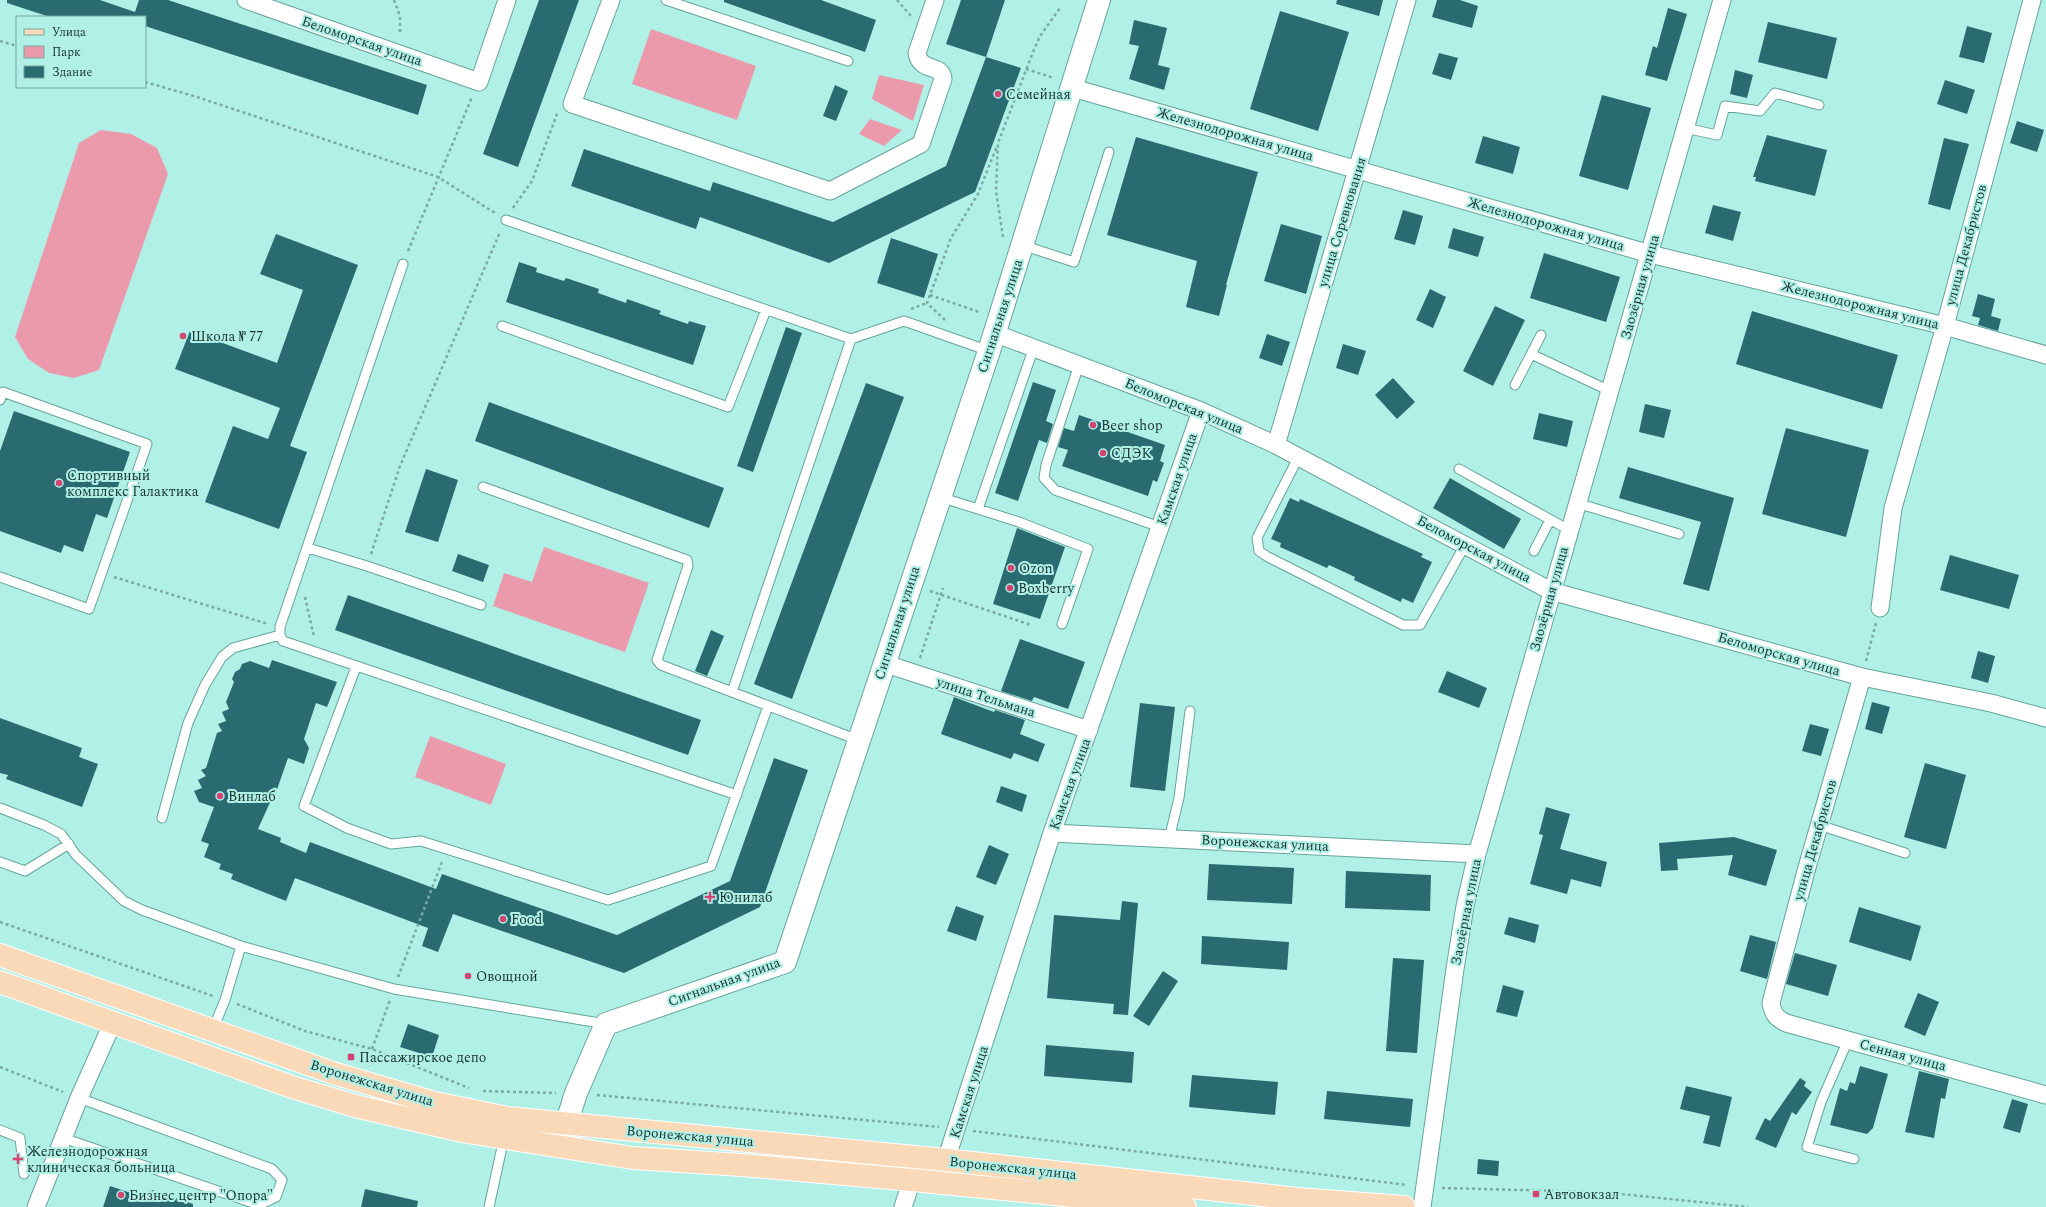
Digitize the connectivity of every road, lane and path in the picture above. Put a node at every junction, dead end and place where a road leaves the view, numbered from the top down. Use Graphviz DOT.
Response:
graph roads {
  1 [pos="246,0"];
  2 [pos="394,0"];
  3 [pos="507,0"];
  4 [pos="611,0"];
  5 [pos="666,0"];
  6 [pos="935,0"];
  7 [pos="1099,0"];
  8 [pos="1407,0"];
  9 [pos="1722,0"];
  10 [pos="2032,0"];
  11 [pos="1060,8"];
  12 [pos="0,41"];
  13 [pos="16,46"];
  14 [pos="398,54"];
  15 [pos="848,61"];
  16 [pos="1026,69"];
  17 [pos="146,82"];
  18 [pos="479,82"];
  19 [pos="1065,83"];
  20 [pos="572,104"];
  21 [pos="1819,105"];
  22 [pos="1685,128"];
  23 [pos="998,143"];
  24 [pos="1109,152"];
  25 [pos="1357,170"];
  26 [pos="438,177"];
  27 [pos="506,220"];
  28 [pos="1012,241"];
  29 [pos="1650,254"];
  30 [pos="402,264"];
  31 [pos="766,310"];
  32 [pos="979,312"];
  33 [pos="502,326"];
  34 [pos="1945,326"];
  35 [pos="1541,335"];
  36 [pos="851,339"];
  37 [pos="992,342"];
  38 [pos="1034,347"];
  39 [pos="1531,354"];
  40 [pos="2046,355"];
  41 [pos="1080,365"];
  42 [pos="1515,385"];
  43 [pos="1610,391"];
  44 [pos="0,400"];
  45 [pos="1201,411"];
  46 [pos="1276,445"];
  47 [pos="1299,456"];
  48 [pos="1458,469"];
  49 [pos="483,487"];
  50 [pos="939,496"];
  51 [pos="1577,503"];
  52 [pos="978,509"];
  53 [pos="1550,520"];
  54 [pos="1160,527"];
  55 [pos="1569,530"];
  56 [pos="1679,534"];
  57 [pos="1465,545"];
  58 [pos="308,548"];
  59 [pos="1534,551"];
  60 [pos="367,566"];
  61 [pos="102,573"];
  62 [pos="299,574"];
  63 [pos="0,577"];
  64 [pos="909,585"];
  65 [pos="943,588"];
  66 [pos="1551,591"];
  67 [pos="940,595"];
  68 [pos="481,605"];
  69 [pos="1878,615"];
  70 [pos="1062,624"];
  71 [pos="1031,625"];
  72 [pos="280,631"];
  73 [pos="319,655"];
  74 [pos="883,663"];
  75 [pos="356,667"];
  76 [pos="1864,671"];
  77 [pos="915,674"];
  78 [pos="732,692"];
  79 [pos="768,706"];
  80 [pos="1190,710"];
  81 [pos="2046,718"];
  82 [pos="1089,730"];
  83 [pos="858,740"];
  84 [pos="737,795"];
  85 [pos="0,808"];
  86 [pos="162,818"];
  87 [pos="1819,825"];
  88 [pos="1052,833"];
  89 [pos="1169,838"];
  90 [pos="69,844"];
  91 [pos="447,848"];
  92 [pos="1905,852"];
  93 [pos="1477,854"];
  94 [pos="0,862"];
  95 [pos="0,922"];
  96 [pos="241,946"];
  97 [pos="0,955"];
  98 [pos="0,982"];
  99 [pos="394,989"];
  100 [pos="225,1000"];
  101 [pos="1771,1003"];
  102 [pos="113,1022"];
  103 [pos="606,1024"];
  104 [pos="213,1030"];
  105 [pos="1848,1040"];
  106 [pos="372,1049"];
  107 [pos="0,1067"];
  108 [pos="2045,1091"];
  109 [pos="576,1093"];
  110 [pos="79,1098"];
  111 [pos="508,1118"];
  112 [pos="566,1125"];
  113 [pos="957,1129"];
  114 [pos="0,1130"];
  115 [pos="63,1138"];
  116 [pos="504,1139"];
  117 [pos="1854,1159"];
  118 [pos="946,1160"];
  119 [pos="24,1174"];
  120 [pos="912,1180"];
  121 [pos="1424,1187"];
  122 [pos="1098,1203"];
  123 [pos="36,1207"];
  124 [pos="490,1207"];
  125 [pos="903,1207"];
  126 [pos="1185,1207"];
  127 [pos="1404,1207"];
  128 [pos="1422,1207"];
  129 [pos="1748,1207"];
  1 -- 14 [label="street, Беломорская улица"];
  2 -- 14 [label="path"];
  3 -- 18 [label="street"];
  4 -- 20 [label="street"];
  5 -- 15 [label="lane"];
  6 -- 20 [label="street"];
  7 -- 19 [label="street, Сигнальная улица"];
  8 -- 25 [label="street, улица Соревнования"];
  9 -- 22 [label="street, Заозёрная улица"];
  10 -- 34 [label="street, улица Декабристов"];
  11 -- 16 [label="path"];
  12 -- 13 [label="path"];
  14 -- 18 [label="street, Беломорская улица"];
  16 -- 19 [label="path"];
  16 -- 23 [label="path"];
  17 -- 26 [label="path"];
  18 -- 26 [label="path"];
  19 -- 25 [label="street, Железнодорожная улица"];
  19 -- 28 [label="street, Сигнальная улица"];
  20 -- 27 [label="path"];
  21 -- 22 [label="lane"];
  22 -- 29 [label="street, Заозёрная улица"];
  23 -- 28 [label="path"];
  23 -- 32 [label="path"];
  24 -- 28 [label="lane"];
  25 -- 29 [label="street, Железнодорожная улица"];
  25 -- 46 [label="street, улица Соревнования"];
  26 -- 27 [label="path"];
  26 -- 30 [label="path"];
  27 -- 31 [label="lane"];
  27 -- 60 [label="path"];
  28 -- 37 [label="street, Сигнальная улица"];
  29 -- 34 [label="street, Железнодорожная улица"];
  29 -- 43 [label="street, Заозёрная улица"];
  30 -- 58 [label="lane"];
  31 -- 33 [label="lane"];
  31 -- 36 [label="lane"];
  34 -- 40 [label="street, Железнодорожная улица"];
  34 -- 69 [label="street, улица Декабристов"];
  35 -- 39 [label="lane"];
  36 -- 37 [label="lane"];
  36 -- 78 [label="lane"];
  37 -- 38 [label="street, Беломорская улица"];
  37 -- 50 [label="street, Сигнальная улица"];
  38 -- 41 [label="street, Беломорская улица"];
  38 -- 52 [label="lane"];
  39 -- 42 [label="lane"];
  39 -- 43 [label="lane"];
  41 -- 45 [label="street, Беломорская улица"];
  41 -- 54 [label="lane"];
  43 -- 51 [label="street, Заозёрная улица"];
  44 -- 61 [label="lane"];
  45 -- 46 [label="street, Беломорская улица"];
  45 -- 54 [label="street, Камская улица"];
  46 -- 47 [label="street, Беломорская улица"];
  47 -- 57 [label="street, Беломорская улица"];
  47 -- 57 [label="lane"];
  48 -- 53 [label="lane"];
  49 -- 78 [label="lane"];
  50 -- 52 [label="lane"];
  50 -- 64 [label="street, Сигнальная улица"];
  51 -- 55 [label="street, Заозёрная улица"];
  51 -- 56 [label="lane"];
  52 -- 70 [label="lane"];
  53 -- 55 [label="lane"];
  53 -- 59 [label="lane"];
  54 -- 82 [label="street, Камская улица"];
  55 -- 66 [label="street, Заозёрная улица"];
  57 -- 66 [label="street, Беломорская улица"];
  58 -- 60 [label="lane"];
  58 -- 62 [label="lane"];
  60 -- 68 [label="lane"];
  61 -- 63 [label="lane"];
  61 -- 72 [label="path"];
  62 -- 72 [label="lane"];
  62 -- 73 [label="path"];
  64 -- 67 [label="path"];
  64 -- 74 [label="street, Сигнальная улица"];
  65 -- 67 [label="path"];
  66 -- 76 [label="street, Беломорская улица"];
  66 -- 93 [label="street, Заозёрная улица"];
  67 -- 71 [label="path"];
  67 -- 77 [label="path"];
  69 -- 76 [label="path"];
  72 -- 73 [label="lane"];
  72 -- 86 [label="lane"];
  73 -- 75 [label="lane"];
  74 -- 77 [label="street, улица Тельмана"];
  74 -- 83 [label="street, Сигнальная улица"];
  75 -- 84 [label="lane"];
  75 -- 91 [label="lane"];
  76 -- 81 [label="street, Беломорская улица"];
  76 -- 87 [label="street, улица Декабристов"];
  77 -- 82 [label="street, улица Тельмана"];
  78 -- 79 [label="lane"];
  79 -- 83 [label="lane"];
  79 -- 84 [label="lane"];
  80 -- 89 [label="lane"];
  82 -- 88 [label="street, Камская улица"];
  83 -- 103 [label="street, Сигнальная улица"];
  84 -- 91 [label="lane"];
  85 -- 90 [label="lane"];
  87 -- 92 [label="lane"];
  87 -- 101 [label="street, улица Декабристов"];
  88 -- 89 [label="street, Воронежская улица"];
  88 -- 113 [label="street, Камская улица"];
  89 -- 93 [label="street, Воронежская улица"];
  90 -- 94 [label="lane"];
  90 -- 96 [label="lane"];
  91 -- 99 [label="path"];
  93 -- 121 [label="street, Заозёрная улица"];
  95 -- 100 [label="path"];
  96 -- 99 [label="lane"];
  96 -- 100 [label="lane"];
  97 -- 104 [label="main road, Воронежская улица"];
  98 -- 102 [label="main road, Воронежская улица"];
  99 -- 103 [label="lane"];
  99 -- 106 [label="path"];
  100 -- 104 [label="lane"];
  100 -- 106 [label="path"];
  101 -- 105 [label="street, Сенная улица"];
  102 -- 110 [label="street"];
  102 -- 116 [label="main road, Воронежская улица"];
  103 -- 109 [label="street"];
  104 -- 111 [label="main road, Воронежская улица"];
  105 -- 108 [label="street, Сенная улица"];
  105 -- 117 [label="lane"];
  106 -- 109 [label="path"];
  107 -- 110 [label="path"];
  109 -- 112 [label="street"];
  109 -- 113 [label="path"];
  110 -- 115 [label="street"];
  110 -- 115 [label="lane"];
  111 -- 112 [label="main road, Воронежская улица"];
  111 -- 116 [label="lane"];
  112 -- 118 [label="main road, Воронежская улица"];
  113 -- 118 [label="street, Камская улица"];
  113 -- 121 [label="path"];
  114 -- 119 [label="lane"];
  115 -- 123 [label="street"];
  116 -- 120 [label="main road, Воронежская улица"];
  116 -- 124 [label="lane"];
  118 -- 127 [label="main road, Воронежская улица"];
  120 -- 122 [label="main road, Воронежская улица"];
  120 -- 125 [label="street"];
  121 -- 128 [label="street, Заозёрная улица"];
  121 -- 129 [label="path"];
  122 -- 126 [label="main road, Воронежская улица"];
}
